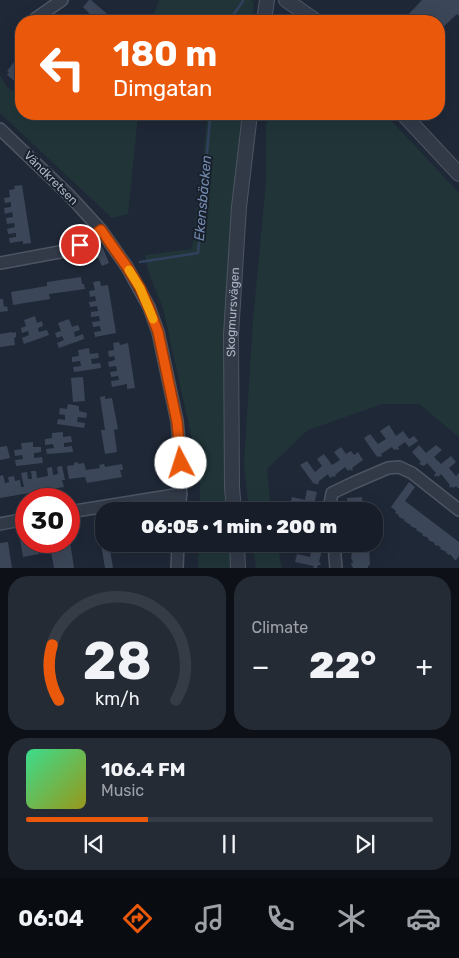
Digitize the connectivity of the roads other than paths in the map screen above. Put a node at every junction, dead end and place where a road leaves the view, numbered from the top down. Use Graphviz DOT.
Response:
graph roads {
  1 [pos="62,0"];
  2 [pos="267,0"];
  3 [pos="286,0"];
  4 [pos="41,15"];
  5 [pos="265,15"];
  6 [pos="307,15"];
  7 [pos="249,120"];
  8 [pos="409,120"];
  9 [pos="0,129"];
  10 [pos="459,174"];
  11 [pos="101,230"];
  12 [pos="0,263"];
  13 [pos="181,494"];
  14 [pos="181,502"];
  15 [pos="233,502"];
  16 [pos="330,502"];
  17 [pos="80,510"];
  18 [pos="459,510"];
  19 [pos="15,521"];
  20 [pos="0,524"];
  21 [pos="178,552"];
  22 [pos="237,552"];
  23 [pos="335,552"];
  24 [pos="177,568"];
  25 [pos="238,568"];
  26 [pos="336,568"];
  1 -- 4 [label="street"];
  2 -- 5 [label="street"];
  3 -- 6 [label="street"];
  7 -- 15 [label="street, Skogmursvägen"];
  8 -- 10 [label="street"];
  9 -- 11 [label="street, Vändkretsen"];
  11 -- 12 [label="street"];
  11 -- 13 [label="street, Vändkretsen"];
  13 -- 14 [label="street, Vändkretsen"];
  13 -- 17 [label="street"];
  16 -- 18 [label="street"];
  19 -- 20 [label="street"];
  21 -- 24 [label="street"];
  22 -- 25 [label="street"];
  23 -- 26 [label="street"];
}
